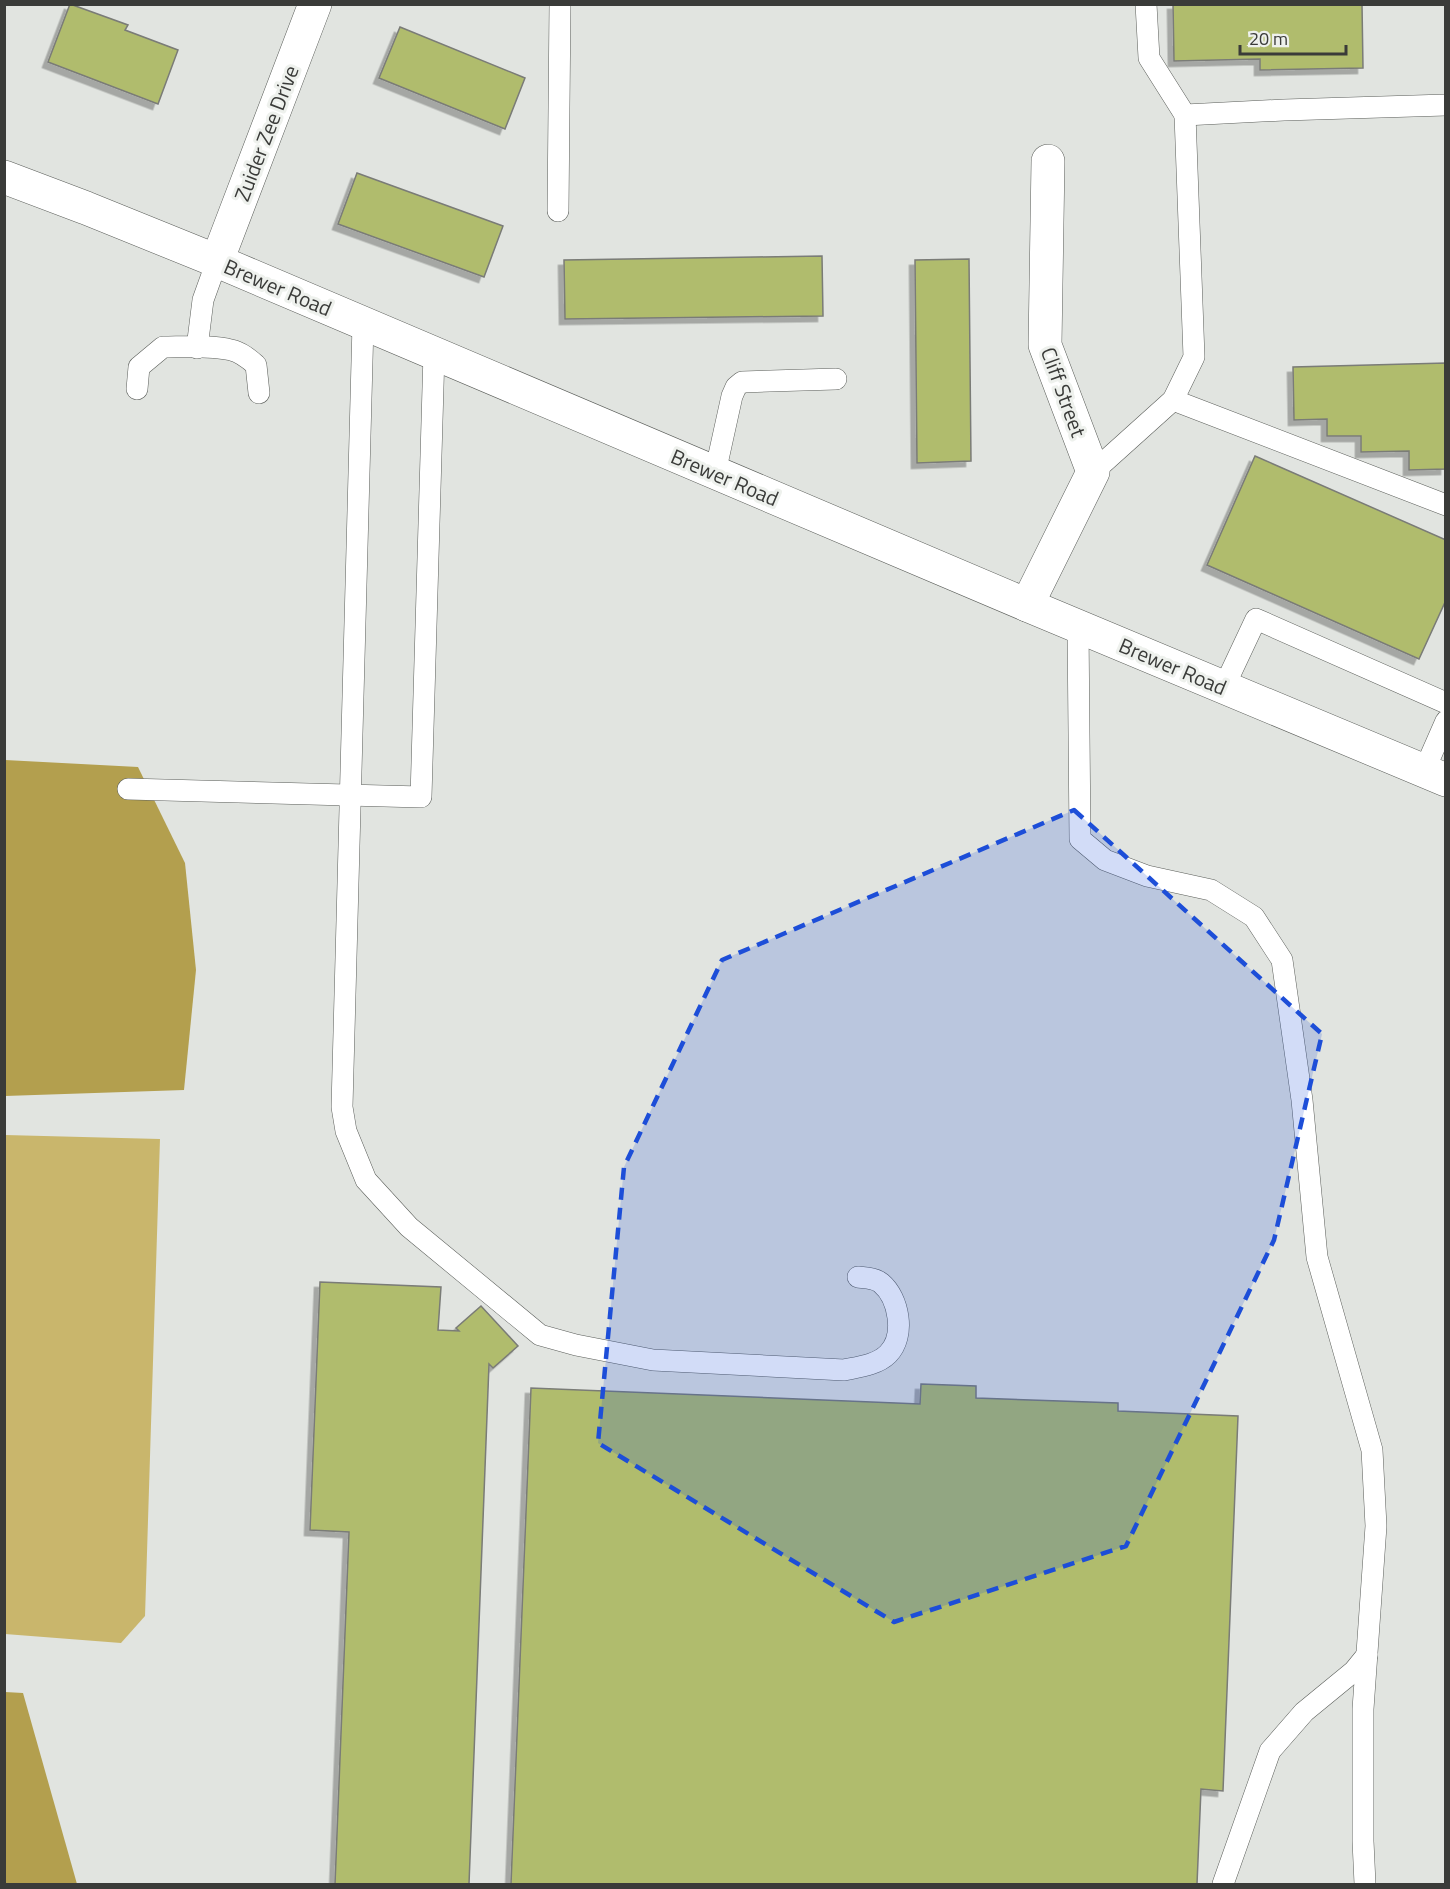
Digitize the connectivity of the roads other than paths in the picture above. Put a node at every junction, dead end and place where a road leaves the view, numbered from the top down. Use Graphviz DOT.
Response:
graph roads {
  1 [pos="315,4"];
  2 [pos="560,4"];
  3 [pos="1146,4"];
  4 [pos="1446,105"];
  5 [pos="1185,115"];
  6 [pos="1048,161"];
  7 [pos="4,177"];
  8 [pos="558,211"];
  9 [pos="217,261"];
  10 [pos="363,324"];
  11 [pos="197,348"];
  12 [pos="434,353"];
  13 [pos="836,379"];
  14 [pos="137,389"];
  15 [pos="259,393"];
  16 [pos="1173,400"];
  17 [pos="1094,472"];
  18 [pos="715,473"];
  19 [pos="1446,506"];
  20 [pos="1027,605"];
  21 [pos="1078,626"];
  22 [pos="1224,687"];
  23 [pos="1446,703"];
  24 [pos="1446,721"];
  25 [pos="1435,775"];
  26 [pos="128,789"];
  27 [pos="350,795"];
  28 [pos="858,1277"];
  29 [pos="1367,1656"];
  30 [pos="1223,1884"];
  31 [pos="1365,1884"];
  1 -- 9 [label="street, Zuider Zee Drive"];
  2 -- 8 [label="lane"];
  3 -- 5 [label="lane"];
  4 -- 5 [label="lane"];
  5 -- 16 [label="lane"];
  6 -- 17 [label="street, Cliff Street"];
  7 -- 9 [label="street, Brewer Road"];
  9 -- 10 [label="street, Brewer Road"];
  9 -- 11 [label="lane"];
  10 -- 12 [label="street, Brewer Road"];
  10 -- 27 [label="lane"];
  11 -- 14 [label="lane"];
  11 -- 15 [label="lane"];
  12 -- 18 [label="street, Brewer Road"];
  12 -- 27 [label="lane"];
  13 -- 18 [label="lane"];
  16 -- 17 [label="lane"];
  16 -- 19 [label="lane"];
  17 -- 20 [label="street"];
  18 -- 20 [label="street, Brewer Road"];
  20 -- 21 [label="street, Brewer Road"];
  21 -- 22 [label="street, Brewer Road"];
  21 -- 29 [label="lane"];
  22 -- 23 [label="lane"];
  22 -- 25 [label="street, Brewer Road"];
  24 -- 25 [label="lane"];
  26 -- 27 [label="lane"];
  27 -- 28 [label="lane"];
  29 -- 30 [label="lane"];
  29 -- 31 [label="lane"];
}
